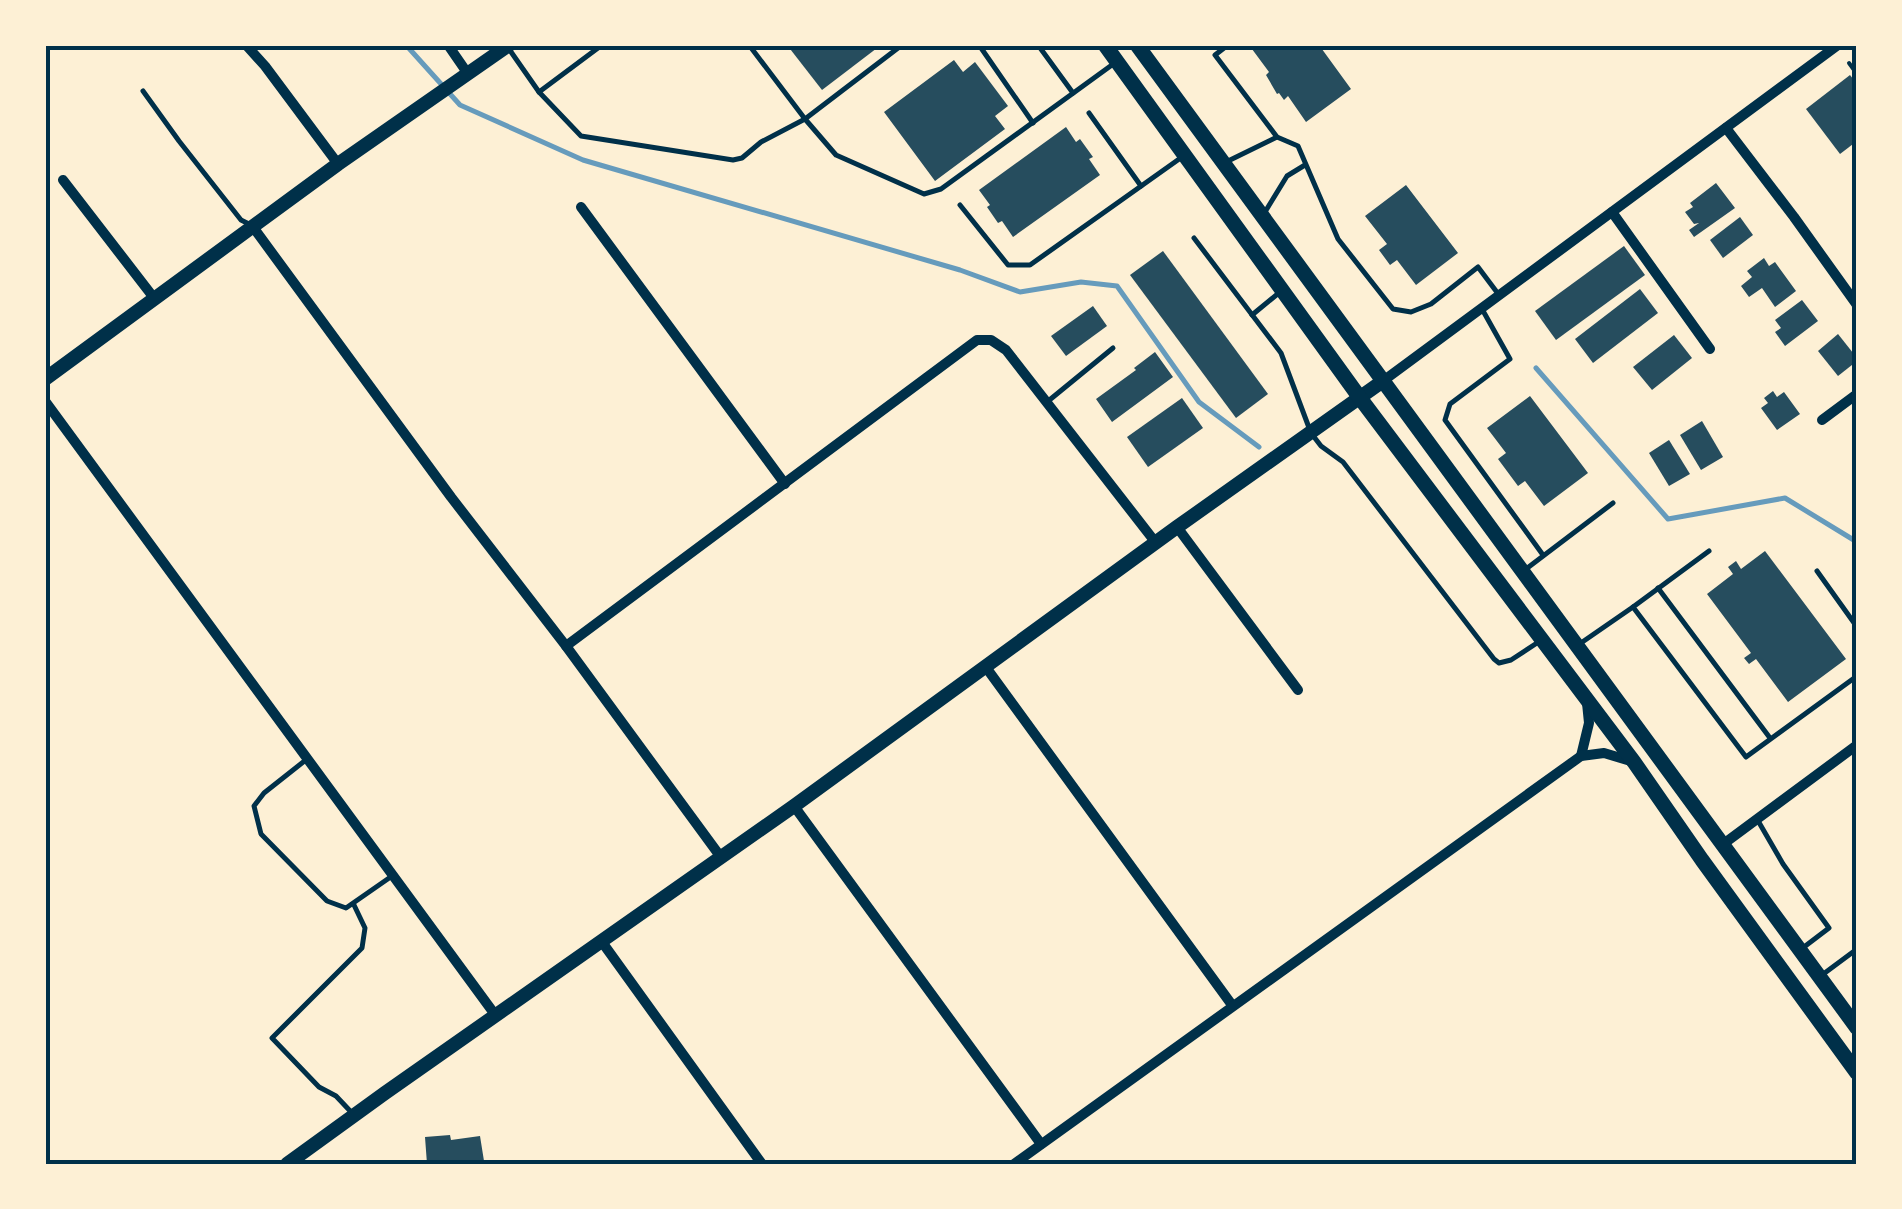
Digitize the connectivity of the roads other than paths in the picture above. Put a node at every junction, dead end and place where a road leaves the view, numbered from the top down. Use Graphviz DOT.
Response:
graph roads {
  1 [pos="246,45"];
  2 [pos="448,45"];
  3 [pos="602,45"];
  4 [pos="749,45"];
  5 [pos="902,45"];
  6 [pos="979,45"];
  7 [pos="1038,45"];
  8 [pos="1104,45"];
  9 [pos="1138,45"];
  10 [pos="1228,45"];
  11 [pos="1838,45"];
  12 [pos="508,46"];
  13 [pos="1116,62"];
  14 [pos="468,74"];
  15 [pos="143,91"];
  16 [pos="539,92"];
  17 [pos="1073,93"];
  18 [pos="1089,113"];
  19 [pos="805,119"];
  20 [pos="1032,122"];
  21 [pos="1726,128"];
  22 [pos="1277,137"];
  23 [pos="1184,155"];
  24 [pos="1225,162"];
  25 [pos="338,164"];
  26 [pos="1306,165"];
  27 [pos="63,180"];
  28 [pos="1141,186"];
  29 [pos="960,205"];
  30 [pos="581,208"];
  31 [pos="1612,212"];
  32 [pos="1263,215"];
  33 [pos="253,227"];
  34 [pos="1194,238"];
  35 [pos="1282,290"];
  36 [pos="1499,295"];
  37 [pos="154,298"];
  38 [pos="1857,305"];
  39 [pos="1482,308"];
  40 [pos="1252,315"];
  41 [pos="1112,348"];
  42 [pos="1710,349"];
  43 [pos="45,380"];
  44 [pos="1383,381"];
  45 [pos="1857,394"];
  46 [pos="1360,398"];
  47 [pos="45,401"];
  48 [pos="1047,402"];
  49 [pos="1822,420"];
  50 [pos="1311,433"];
  51 [pos="786,484"];
  52 [pos="1613,503"];
  53 [pos="1177,527"];
  54 [pos="1156,543"];
  55 [pos="1709,551"];
  56 [pos="1544,556"];
  57 [pos="1523,570"];
  58 [pos="1817,571"];
  59 [pos="1658,588"];
  60 [pos="1633,606"];
  61 [pos="1857,626"];
  62 [pos="1542,640"];
  63 [pos="566,646"];
  64 [pos="1577,646"];
  65 [pos="984,666"];
  66 [pos="1857,676"];
  67 [pos="1298,690"];
  68 [pos="1586,699"];
  69 [pos="1770,739"];
  70 [pos="1857,746"];
  71 [pos="1581,756"];
  72 [pos="308,759"];
  73 [pos="1634,762"];
  74 [pos="794,806"];
  75 [pos="1756,820"];
  76 [pos="1722,845"];
  77 [pos="720,856"];
  78 [pos="392,876"];
  79 [pos="354,905"];
  80 [pos="602,942"];
  81 [pos="1857,948"];
  82 [pos="1799,950"];
  83 [pos="1819,977"];
  84 [pos="1232,1005"];
  85 [pos="496,1016"];
  86 [pos="1857,1028"];
  87 [pos="1857,1073"];
  88 [pos="355,1116"];
  89 [pos="1041,1144"];
  90 [pos="287,1164"];
  91 [pos="762,1164"];
  92 [pos="1014,1164"];
  1 -- 25 [label="street"];
  2 -- 14 [label="street"];
  3 -- 16 [label="lane"];
  4 -- 19 [label="lane"];
  5 -- 19 [label="lane"];
  6 -- 20 [label="lane"];
  7 -- 17 [label="lane"];
  8 -- 13 [label="main road"];
  9 -- 24 [label="main road"];
  10 -- 22 [label="lane"];
  11 -- 21 [label="street"];
  12 -- 14 [label="street"];
  12 -- 16 [label="lane"];
  13 -- 17 [label="lane"];
  13 -- 23 [label="main road"];
  14 -- 25 [label="street"];
  15 -- 33 [label="lane"];
  16 -- 19 [label="lane"];
  17 -- 20 [label="lane"];
  18 -- 28 [label="lane"];
  19 -- 20 [label="lane"];
  21 -- 31 [label="street"];
  21 -- 38 [label="street"];
  22 -- 24 [label="lane"];
  22 -- 26 [label="lane"];
  23 -- 28 [label="lane"];
  23 -- 35 [label="main road"];
  24 -- 32 [label="main road"];
  25 -- 33 [label="street"];
  26 -- 32 [label="lane"];
  26 -- 36 [label="lane"];
  27 -- 37 [label="street"];
  28 -- 29 [label="lane"];
  30 -- 51 [label="street"];
  31 -- 36 [label="street"];
  31 -- 42 [label="street"];
  32 -- 44 [label="main road"];
  33 -- 37 [label="street"];
  33 -- 63 [label="street"];
  34 -- 40 [label="lane"];
  35 -- 40 [label="lane"];
  35 -- 46 [label="main road"];
  36 -- 39 [label="street"];
  37 -- 43 [label="street"];
  39 -- 44 [label="street"];
  39 -- 56 [label="lane"];
  40 -- 50 [label="lane"];
  41 -- 48 [label="lane"];
  44 -- 46 [label="street"];
  44 -- 57 [label="main road"];
  45 -- 49 [label="street"];
  46 -- 50 [label="street"];
  46 -- 62 [label="main road"];
  47 -- 72 [label="street"];
  48 -- 51 [label="street"];
  48 -- 54 [label="street"];
  50 -- 53 [label="street"];
  50 -- 62 [label="lane"];
  51 -- 63 [label="street"];
  52 -- 56 [label="lane"];
  53 -- 54 [label="street"];
  53 -- 67 [label="street"];
  54 -- 65 [label="street"];
  55 -- 59 [label="lane"];
  56 -- 57 [label="lane"];
  57 -- 64 [label="main road"];
  58 -- 61 [label="lane"];
  59 -- 60 [label="lane"];
  59 -- 69 [label="lane"];
  60 -- 64 [label="lane"];
  60 -- 69 [label="lane"];
  62 -- 68 [label="main road"];
  63 -- 77 [label="street"];
  64 -- 76 [label="main road"];
  65 -- 74 [label="street"];
  65 -- 84 [label="street"];
  66 -- 69 [label="lane"];
  68 -- 71 [label="street"];
  68 -- 73 [label="main road"];
  70 -- 75 [label="street"];
  71 -- 73 [label="street"];
  71 -- 84 [label="street"];
  72 -- 78 [label="street"];
  72 -- 79 [label="lane"];
  73 -- 87 [label="main road"];
  74 -- 77 [label="street"];
  74 -- 89 [label="street"];
  75 -- 76 [label="street"];
  75 -- 82 [label="lane"];
  76 -- 82 [label="main road"];
  77 -- 80 [label="street"];
  78 -- 79 [label="lane"];
  78 -- 85 [label="street"];
  79 -- 88 [label="lane"];
  80 -- 85 [label="street"];
  80 -- 91 [label="street"];
  81 -- 83 [label="lane"];
  82 -- 83 [label="main road"];
  83 -- 86 [label="main road"];
  84 -- 89 [label="street"];
  85 -- 88 [label="street"];
  88 -- 90 [label="street"];
  89 -- 92 [label="street"];
}
